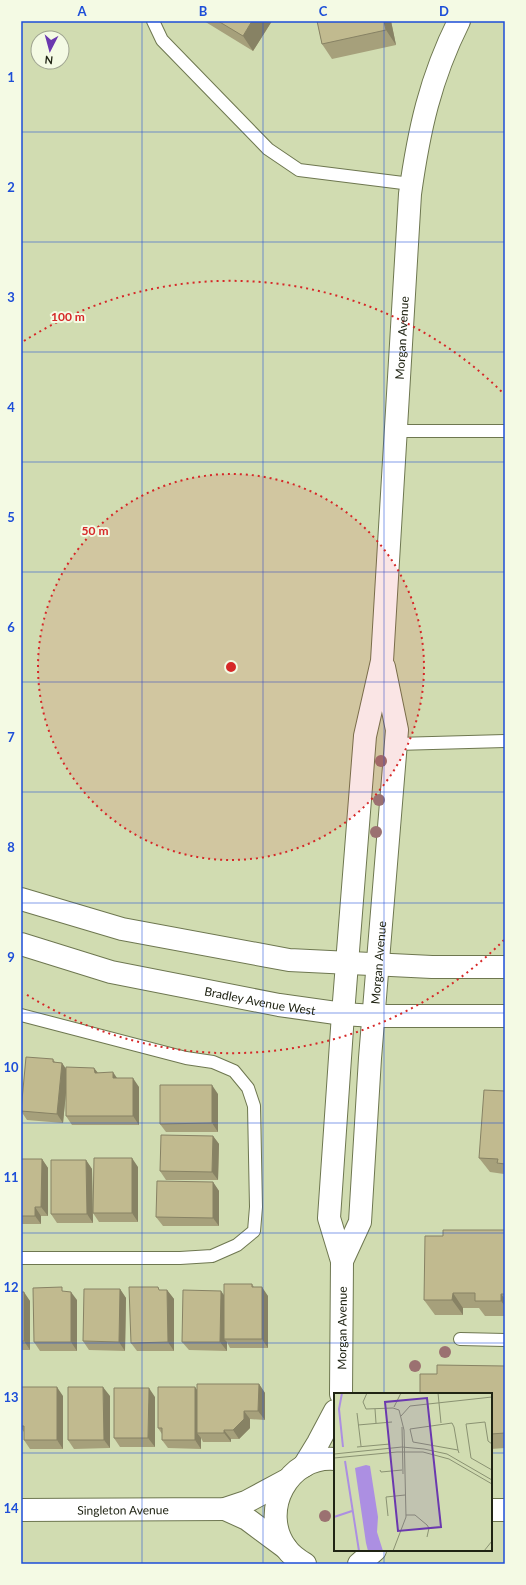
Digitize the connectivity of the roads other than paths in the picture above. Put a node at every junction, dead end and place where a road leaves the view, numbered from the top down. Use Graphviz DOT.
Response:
graph roads {
  1 [pos="153,21"];
  2 [pos="459,21"];
  3 [pos="411,184"];
  4 [pos="396,430"];
  5 [pos="505,431"];
  6 [pos="382,661"];
  7 [pos="505,741"];
  8 [pos="396,744"];
  9 [pos="21,899"];
  10 [pos="21,944"];
  11 [pos="347,964"];
  12 [pos="377,965"];
  13 [pos="505,968"];
  14 [pos="343,1014"];
  15 [pos="21,1015"];
  16 [pos="374,1016"];
  17 [pos="505,1016"];
  18 [pos="21,1258"];
  19 [pos="342,1261"];
  20 [pos="460,1339"];
  21 [pos="505,1340"];
  22 [pos="341,1393"];
  23 [pos="334,1413"];
  24 [pos="334,1459"];
  25 [pos="304,1466"];
  26 [pos="287,1480"];
  27 [pos="225,1509"];
  28 [pos="21,1510"];
  29 [pos="492,1510"];
  30 [pos="505,1510"];
  31 [pos="374,1551"];
  32 [pos="296,1558"];
  33 [pos="359,1564"];
  1 -- 3 [label="lane"];
  2 -- 3 [label="street, Morgan Avenue"];
  3 -- 4 [label="street, Morgan Avenue"];
  4 -- 5 [label="lane"];
  4 -- 6 [label="street, Morgan Avenue"];
  6 -- 8 [label="street, Morgan Avenue"];
  6 -- 11 [label="street, Morgan Avenue"];
  7 -- 8 [label="lane"];
  8 -- 12 [label="street, Morgan Avenue"];
  9 -- 11 [label="street"];
  10 -- 14 [label="street, Bradley Avenue West"];
  11 -- 12 [label="street"];
  11 -- 14 [label="street, Morgan Avenue"];
  12 -- 13 [label="street"];
  12 -- 16 [label="street, Morgan Avenue"];
  14 -- 16 [label="street, Bradley Avenue West"];
  14 -- 19 [label="street, Morgan Avenue"];
  15 -- 18 [label="lane"];
  16 -- 17 [label="street, Bradley Avenue West"];
  16 -- 19 [label="street, Morgan Avenue"];
  19 -- 22 [label="street, Morgan Avenue"];
  20 -- 21 [label="lane"];
  23 -- 25 [label="street"];
  24 -- 25 [label="street"];
  25 -- 26 [label="street"];
  26 -- 27 [label="street, Singleton Avenue"];
  26 -- 32 [label="street"];
  27 -- 28 [label="street, Singleton Avenue"];
  27 -- 32 [label="street, Singleton Avenue"];
  29 -- 30 [label="street"];
  31 -- 33 [label="street"];
}
